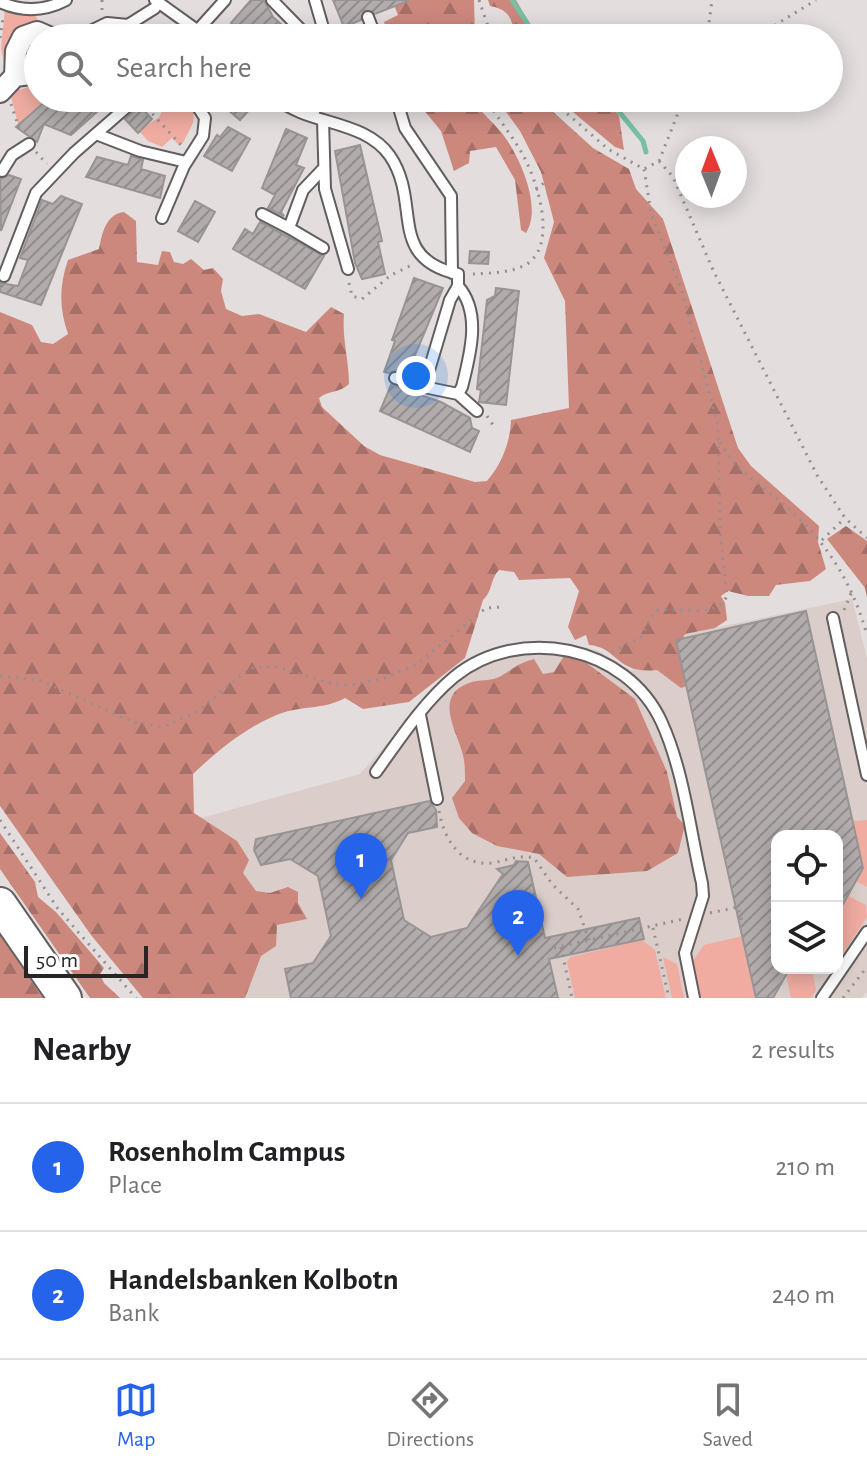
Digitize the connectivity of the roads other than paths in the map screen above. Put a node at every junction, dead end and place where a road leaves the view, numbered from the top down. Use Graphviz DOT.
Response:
graph roads {
  1 [pos="66,0"];
  2 [pos="225,0"];
  3 [pos="272,0"];
  4 [pos="315,0"];
  5 [pos="1,3"];
  6 [pos="155,4"];
  7 [pos="47,8"];
  8 [pos="368,17"];
  9 [pos="46,24"];
  10 [pos="129,24"];
  11 [pos="186,24"];
  12 [pos="203,24"];
  13 [pos="295,24"];
  14 [pos="322,24"];
  15 [pos="371,24"];
  16 [pos="24,39"];
  17 [pos="7,84"];
  18 [pos="122,112"];
  19 [pos="200,112"];
  20 [pos="305,112"];
  21 [pos="318,112"];
  22 [pos="400,112"];
  23 [pos="317,118"];
  24 [pos="96,134"];
  25 [pos="31,146"];
  26 [pos="0,147"];
  27 [pos="12,155"];
  28 [pos="188,159"];
  29 [pos="322,170"];
  30 [pos="2,171"];
  31 [pos="262,214"];
  32 [pos="162,218"];
  33 [pos="289,228"];
  34 [pos="323,248"];
  35 [pos="348,269"];
  36 [pos="455,274"];
  37 [pos="4,276"];
  38 [pos="458,286"];
  39 [pos="395,378"];
  40 [pos="424,387"];
  41 [pos="458,394"];
  42 [pos="477,411"];
  43 [pos="833,618"];
  44 [pos="420,715"];
  45 [pos="376,772"];
  46 [pos="867,775"];
  47 [pos="437,799"];
  48 [pos="0,904"];
  49 [pos="867,932"];
  50 [pos="65,998"];
  51 [pos="694,998"];
  52 [pos="822,998"];
  1 -- 7 [label="lane"];
  2 -- 12 [label="lane"];
  3 -- 13 [label="lane"];
  4 -- 14 [label="lane"];
  5 -- 7 [label="lane"];
  6 -- 10 [label="lane"];
  6 -- 11 [label="lane"];
  7 -- 9 [label="lane"];
  8 -- 15 [label="lane"];
  16 -- 17 [label="street"];
  18 -- 24 [label="lane"];
  19 -- 28 [label="lane"];
  20 -- 23 [label="lane"];
  21 -- 23 [label="lane"];
  22 -- 36 [label="lane"];
  23 -- 29 [label="lane"];
  23 -- 36 [label="lane"];
  24 -- 28 [label="lane"];
  24 -- 37 [label="lane"];
  25 -- 27 [label="lane"];
  26 -- 27 [label="lane"];
  27 -- 30 [label="lane"];
  28 -- 32 [label="lane"];
  29 -- 33 [label="lane"];
  29 -- 35 [label="lane"];
  31 -- 33 [label="lane"];
  33 -- 34 [label="lane"];
  36 -- 38 [label="lane"];
  38 -- 40 [label="lane"];
  38 -- 41 [label="lane"];
  39 -- 40 [label="lane"];
  40 -- 41 [label="lane"];
  41 -- 42 [label="lane"];
  43 -- 46 [label="lane"];
  44 -- 45 [label="lane"];
  44 -- 47 [label="lane"];
  44 -- 51 [label="lane"];
  48 -- 50 [label="main road"];
  49 -- 52 [label="lane"];
}
